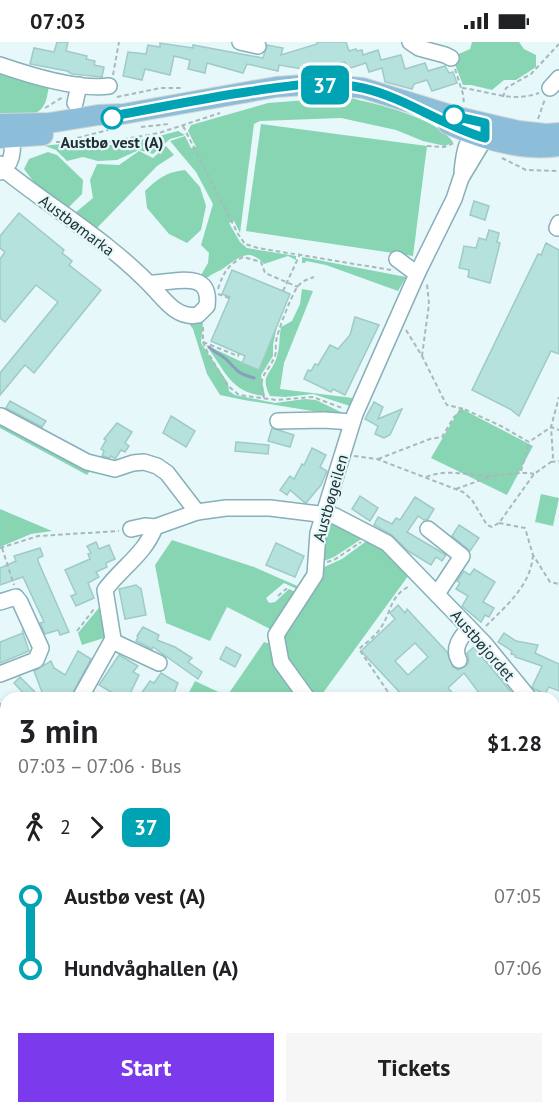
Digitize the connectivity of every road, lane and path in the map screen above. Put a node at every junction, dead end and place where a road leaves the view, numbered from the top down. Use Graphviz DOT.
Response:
graph roads {
  1 [pos="119,42"];
  2 [pos="240,42"];
  3 [pos="412,42"];
  4 [pos="559,44"];
  5 [pos="258,46"];
  6 [pos="451,58"];
  7 [pos="0,65"];
  8 [pos="462,88"];
  9 [pos="551,89"];
  10 [pos="77,93"];
  11 [pos="503,97"];
  12 [pos="464,106"];
  13 [pos="42,110"];
  14 [pos="120,110"];
  15 [pos="224,112"];
  16 [pos="538,119"];
  17 [pos="169,124"];
  18 [pos="183,126"];
  19 [pos="4,132"];
  20 [pos="559,133"];
  21 [pos="476,134"];
  22 [pos="67,141"];
  23 [pos="49,142"];
  24 [pos="427,146"];
  25 [pos="559,146"];
  26 [pos="500,157"];
  27 [pos="537,162"];
  28 [pos="1,168"];
  29 [pos="536,170"];
  30 [pos="559,171"];
  31 [pos="300,255"];
  32 [pos="397,259"];
  33 [pos="314,277"];
  34 [pos="422,277"];
  35 [pos="286,282"];
  36 [pos="148,283"];
  37 [pos="298,287"];
  38 [pos="283,291"];
  39 [pos="216,293"];
  40 [pos="222,296"];
  41 [pos="229,298"];
  42 [pos="204,320"];
  43 [pos="396,322"];
  44 [pos="202,342"];
  45 [pos="239,353"];
  46 [pos="422,356"];
  47 [pos="559,397"];
  48 [pos="264,398"];
  49 [pos="464,409"];
  50 [pos="1,416"];
  51 [pos="353,418"];
  52 [pos="278,421"];
  53 [pos="551,427"];
  54 [pos="559,430"];
  55 [pos="529,442"];
  56 [pos="342,454"];
  57 [pos="377,459"];
  58 [pos="559,461"];
  59 [pos="551,462"];
  60 [pos="521,471"];
  61 [pos="534,474"];
  62 [pos="492,476"];
  63 [pos="426,477"];
  64 [pos="456,489"];
  65 [pos="197,512"];
  66 [pos="324,514"];
  67 [pos="499,523"];
  68 [pos="155,527"];
  69 [pos="131,529"];
  70 [pos="428,529"];
  71 [pos="373,534"];
  72 [pos="1,548"];
  73 [pos="533,555"];
  74 [pos="316,565"];
  75 [pos="423,580"];
  76 [pos="559,584"];
  77 [pos="437,594"];
  78 [pos="105,595"];
  79 [pos="16,597"];
  80 [pos="0,602"];
  81 [pos="77,631"];
  82 [pos="473,632"];
  83 [pos="112,641"];
  84 [pos="459,660"];
  85 [pos="159,663"];
  86 [pos="0,674"];
  87 [pos="83,692"];
  88 [pos="303,692"];
  89 [pos="388,692"];
  90 [pos="523,692"];
  91 [pos="0,703"];
  92 [pos="0,710"];
  1 -- 14 [label="path"];
  2 -- 5 [label="street"];
  3 -- 6 [label="street"];
  4 -- 11 [label="path"];
  6 -- 8 [label="path"];
  7 -- 10 [label="street"];
  8 -- 11 [label="path"];
  8 -- 12 [label="path"];
  9 -- 11 [label="path"];
  9 -- 16 [label="path"];
  10 -- 13 [label="path"];
  10 -- 14 [label="street"];
  14 -- 17 [label="path"];
  14 -- 19 [label="main road"];
  14 -- 21 [label="main road"];
  14 -- 22 [label="path"];
  15 -- 18 [label="path"];
  18 -- 22 [label="path"];
  18 -- 31 [label="path"];
  19 -- 28 [label="street"];
  20 -- 21 [label="main road"];
  21 -- 24 [label="path"];
  21 -- 25 [label="main road"];
  21 -- 34 [label="street, Austbøgeilen"];
  22 -- 23 [label="path"];
  26 -- 29 [label="path"];
  27 -- 29 [label="path"];
  28 -- 36 [label="street, Austbømarka"];
  29 -- 30 [label="path"];
  31 -- 34 [label="path"];
  31 -- 35 [label="path"];
  32 -- 34 [label="street"];
  33 -- 37 [label="path"];
  34 -- 43 [label="street, Austbøgeilen"];
  34 -- 46 [label="path"];
  35 -- 37 [label="path"];
  35 -- 38 [label="path"];
  35 -- 39 [label="path"];
  37 -- 48 [label="path"];
  40 -- 41 [label="path"];
  42 -- 44 [label="path"];
  43 -- 46 [label="path"];
  43 -- 51 [label="street, Austbøgeilen"];
  44 -- 45 [label="path"];
  44 -- 48 [label="path"];
  46 -- 49 [label="path"];
  47 -- 53 [label="path"];
  48 -- 51 [label="path"];
  49 -- 55 [label="path"];
  49 -- 57 [label="path"];
  50 -- 65 [label="street"];
  51 -- 52 [label="street"];
  51 -- 56 [label="street, Austbøgeilen"];
  53 -- 54 [label="path"];
  53 -- 55 [label="path"];
  53 -- 59 [label="path"];
  55 -- 60 [label="path"];
  56 -- 57 [label="path"];
  56 -- 66 [label="street, Austbøgeilen"];
  57 -- 63 [label="path"];
  58 -- 59 [label="path"];
  59 -- 61 [label="path"];
  60 -- 61 [label="path"];
  60 -- 62 [label="path"];
  61 -- 67 [label="path"];
  62 -- 63 [label="path"];
  62 -- 64 [label="path"];
  63 -- 64 [label="path"];
  64 -- 67 [label="path"];
  65 -- 66 [label="street, Austbøjordet"];
  65 -- 68 [label="street, Austbøjordet"];
  66 -- 71 [label="street, Austbøjordet"];
  66 -- 74 [label="street, Austbøgeilen"];
  67 -- 73 [label="path"];
  68 -- 69 [label="street, Austbøjordet"];
  68 -- 78 [label="street"];
  69 -- 72 [label="path"];
  70 -- 77 [label="street"];
  71 -- 74 [label="path"];
  71 -- 75 [label="street, Austbøjordet"];
  72 -- 79 [label="path"];
  73 -- 76 [label="path"];
  73 -- 82 [label="path"];
  74 -- 88 [label="street, Austbøgeilen"];
  75 -- 77 [label="street, Austbøjordet"];
  75 -- 89 [label="path"];
  77 -- 82 [label="street, Austbøjordet"];
  78 -- 81 [label="path"];
  78 -- 83 [label="street"];
  79 -- 80 [label="street"];
  79 -- 86 [label="street"];
  82 -- 84 [label="street"];
  82 -- 90 [label="street, Austbøjordet"];
  83 -- 85 [label="street"];
  83 -- 87 [label="street"];
  91 -- 92 [label="path"];
}
